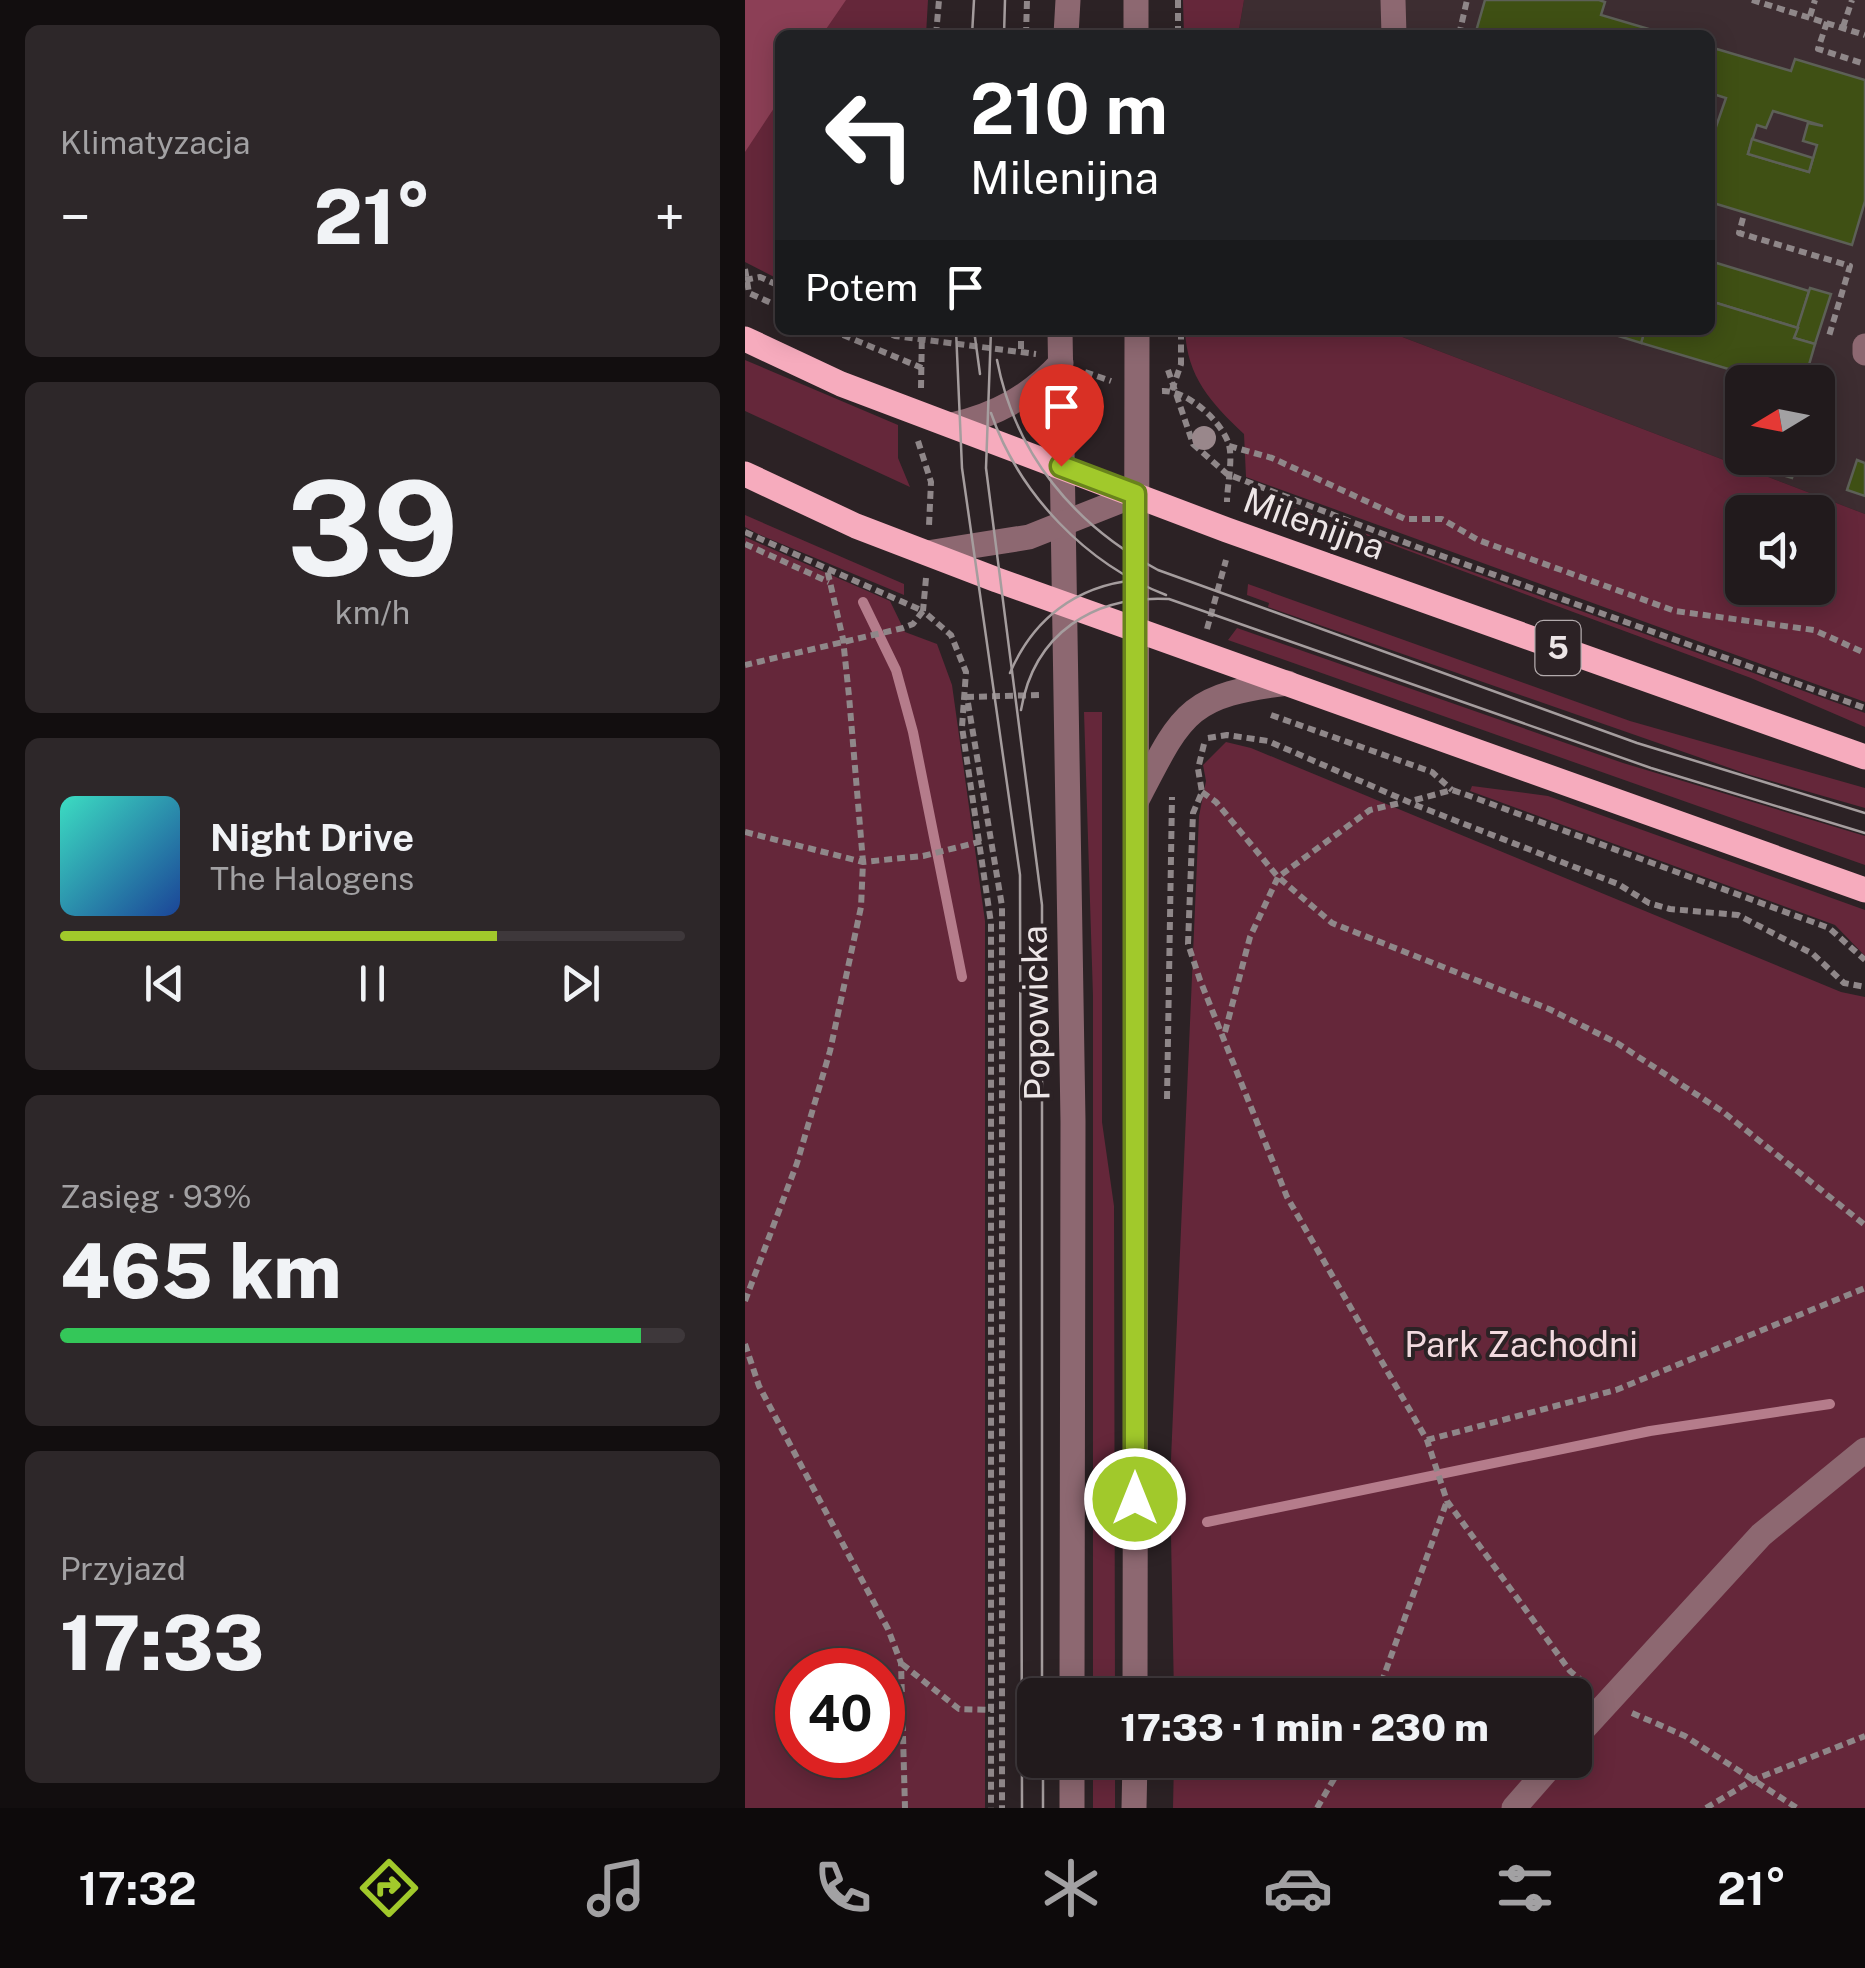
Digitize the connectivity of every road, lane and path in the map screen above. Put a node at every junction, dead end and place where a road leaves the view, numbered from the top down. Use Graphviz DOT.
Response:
graph roads {
  1 [pos="939,0"];
  2 [pos="1027,0"];
  3 [pos="1067,0"];
  4 [pos="1135,0"];
  5 [pos="1177,0"];
  6 [pos="1393,0"];
  7 [pos="1467,0"];
  8 [pos="1752,0"];
  9 [pos="1815,0"];
  10 [pos="1852,0"];
  11 [pos="1810,16"];
  12 [pos="1827,22"];
  13 [pos="1843,27"];
  14 [pos="936,30"];
  15 [pos="1026,30"];
  16 [pos="1066,30"];
  17 [pos="1136,30"];
  18 [pos="1179,30"];
  19 [pos="1394,30"];
  20 [pos="1460,30"];
  21 [pos="1865,35"];
  22 [pos="1865,64"];
  23 [pos="1743,218"];
  24 [pos="745,270"];
  25 [pos="746,279"];
  26 [pos="775,284"];
  27 [pos="775,305"];
  28 [pos="843,335"];
  29 [pos="922,335"];
  30 [pos="929,335"];
  31 [pos="1021,335"];
  32 [pos="1060,335"];
  33 [pos="1137,335"];
  34 [pos="1181,335"];
  35 [pos="1829,336"];
  36 [pos="745,339"];
  37 [pos="1061,363"];
  38 [pos="922,368"];
  39 [pos="1090,373"];
  40 [pos="922,378"];
  41 [pos="1117,383"];
  42 [pos="1172,391"];
  43 [pos="1153,392"];
  44 [pos="952,424"];
  45 [pos="917,433"];
  46 [pos="1229,446"];
  47 [pos="1061,466"];
  48 [pos="745,474"];
  49 [pos="1227,474"];
  50 [pos="1227,490"];
  51 [pos="1135,494"];
  52 [pos="932,497"];
  53 [pos="1062,526"];
  54 [pos="745,532"];
  55 [pos="745,544"];
  56 [pos="927,554"];
  57 [pos="827,569"];
  58 [pos="1225,574"];
  59 [pos="829,582"];
  60 [pos="925,586"];
  61 [pos="1063,604"];
  62 [pos="923,612"];
  63 [pos="1135,629"];
  64 [pos="1204,633"];
  65 [pos="843,639"];
  66 [pos="1865,653"];
  67 [pos="745,665"];
  68 [pos="1288,684"];
  69 [pos="1032,695"];
  70 [pos="966,696"];
  71 [pos="1865,708"];
  72 [pos="1257,710"];
  73 [pos="1865,757"];
  74 [pos="1452,790"];
  75 [pos="1201,792"];
  76 [pos="1415,800"];
  77 [pos="1400,803"];
  78 [pos="1135,804"];
  79 [pos="745,832"];
  80 [pos="991,840"];
  81 [pos="980,842"];
  82 [pos="863,862"];
  83 [pos="1278,876"];
  84 [pos="1865,890"];
  85 [pos="1865,960"];
  86 [pos="1865,986"];
  87 [pos="1225,1033"];
  88 [pos="1865,1224"];
  89 [pos="1865,1288"];
  90 [pos="745,1300"];
  91 [pos="745,1344"];
  92 [pos="1427,1440"];
  93 [pos="1865,1450"];
  94 [pos="1447,1501"];
  95 [pos="895,1648"];
  96 [pos="905,1666"];
  97 [pos="1072,1678"];
  98 [pos="1135,1678"];
  99 [pos="1383,1678"];
  100 [pos="1607,1702"];
  101 [pos="991,1710"];
  102 [pos="1001,1710"];
  103 [pos="1592,1719"];
  104 [pos="1865,1736"];
  105 [pos="904,1778"];
  106 [pos="1072,1778"];
  107 [pos="1135,1778"];
  108 [pos="1334,1778"];
  109 [pos="1540,1778"];
  110 [pos="1753,1780"];
  111 [pos="905,1808"];
  112 [pos="991,1808"];
  113 [pos="1002,1808"];
  114 [pos="1072,1808"];
  115 [pos="1135,1808"];
  116 [pos="1317,1808"];
  117 [pos="1513,1808"];
  118 [pos="1707,1808"];
  119 [pos="1797,1808"];
  1 -- 14 [label="path"];
  2 -- 15 [label="path"];
  3 -- 16 [label="street"];
  4 -- 17 [label="street"];
  5 -- 18 [label="path"];
  6 -- 19 [label="street"];
  7 -- 20 [label="path"];
  8 -- 11 [label="path"];
  9 -- 11 [label="path"];
  10 -- 13 [label="path"];
  11 -- 12 [label="path"];
  12 -- 13 [label="path"];
  12 -- 22 [label="path"];
  13 -- 21 [label="path"];
  23 -- 35 [label="path"];
  24 -- 25 [label="path"];
  25 -- 26 [label="path"];
  25 -- 27 [label="path"];
  28 -- 38 [label="path"];
  29 -- 38 [label="path"];
  30 -- 31 [label="path"];
  32 -- 37 [label="street, Popowicka"];
  33 -- 51 [label="street"];
  34 -- 42 [label="path"];
  36 -- 44 [label="main road, Milenijna / 5"];
  37 -- 44 [label="street"];
  37 -- 47 [label="street, Popowicka"];
  38 -- 40 [label="path"];
  39 -- 41 [label="path"];
  42 -- 43 [label="path"];
  42 -- 46 [label="path"];
  42 -- 49 [label="path"];
  44 -- 47 [label="main road, Milenijna / 5"];
  45 -- 52 [label="path"];
  46 -- 49 [label="path"];
  46 -- 66 [label="path"];
  47 -- 51 [label="main road, Milenijna / 5"];
  47 -- 53 [label="street, Popowicka"];
  48 -- 56 [label="main road"];
  49 -- 50 [label="path"];
  49 -- 71 [label="path"];
  51 -- 53 [label="street"];
  51 -- 63 [label="street"];
  51 -- 73 [label="main road, Milenijna / 5"];
  53 -- 56 [label="street"];
  53 -- 61 [label="street, Popowicka"];
  54 -- 57 [label="path"];
  55 -- 59 [label="path"];
  56 -- 61 [label="main road"];
  57 -- 59 [label="path"];
  57 -- 62 [label="path"];
  58 -- 64 [label="path"];
  59 -- 65 [label="path"];
  60 -- 62 [label="path"];
  61 -- 63 [label="main road"];
  61 -- 97 [label="street, Popowicka"];
  62 -- 65 [label="path"];
  62 -- 70 [label="path"];
  63 -- 68 [label="main road"];
  63 -- 78 [label="street"];
  65 -- 67 [label="path"];
  65 -- 82 [label="path"];
  68 -- 78 [label="street"];
  68 -- 84 [label="main road"];
  69 -- 70 [label="path"];
  70 -- 80 [label="path"];
  70 -- 81 [label="path"];
  72 -- 74 [label="path"];
  74 -- 76 [label="path"];
  74 -- 85 [label="path"];
  75 -- 83 [label="path"];
  75 -- 86 [label="path"];
  75 -- 87 [label="path"];
  77 -- 83 [label="path"];
  78 -- 98 [label="street"];
  79 -- 82 [label="path"];
  80 -- 81 [label="path"];
  80 -- 102 [label="path"];
  81 -- 82 [label="path"];
  81 -- 101 [label="path"];
  82 -- 90 [label="path"];
  83 -- 87 [label="path"];
  83 -- 88 [label="path"];
  87 -- 92 [label="path"];
  89 -- 92 [label="path"];
  91 -- 95 [label="path"];
  92 -- 94 [label="path"];
  93 -- 100 [label="street"];
  94 -- 99 [label="path"];
  94 -- 100 [label="path"];
  96 -- 101 [label="path"];
  100 -- 103 [label="street"];
  100 -- 110 [label="path"];
  101 -- 102 [label="path"];
  101 -- 112 [label="path"];
  102 -- 113 [label="path"];
  104 -- 110 [label="path"];
  105 -- 111 [label="path"];
  106 -- 114 [label="street"];
  107 -- 115 [label="street"];
  108 -- 116 [label="path"];
  109 -- 117 [label="street"];
  110 -- 118 [label="path"];
  110 -- 119 [label="path"];
}
